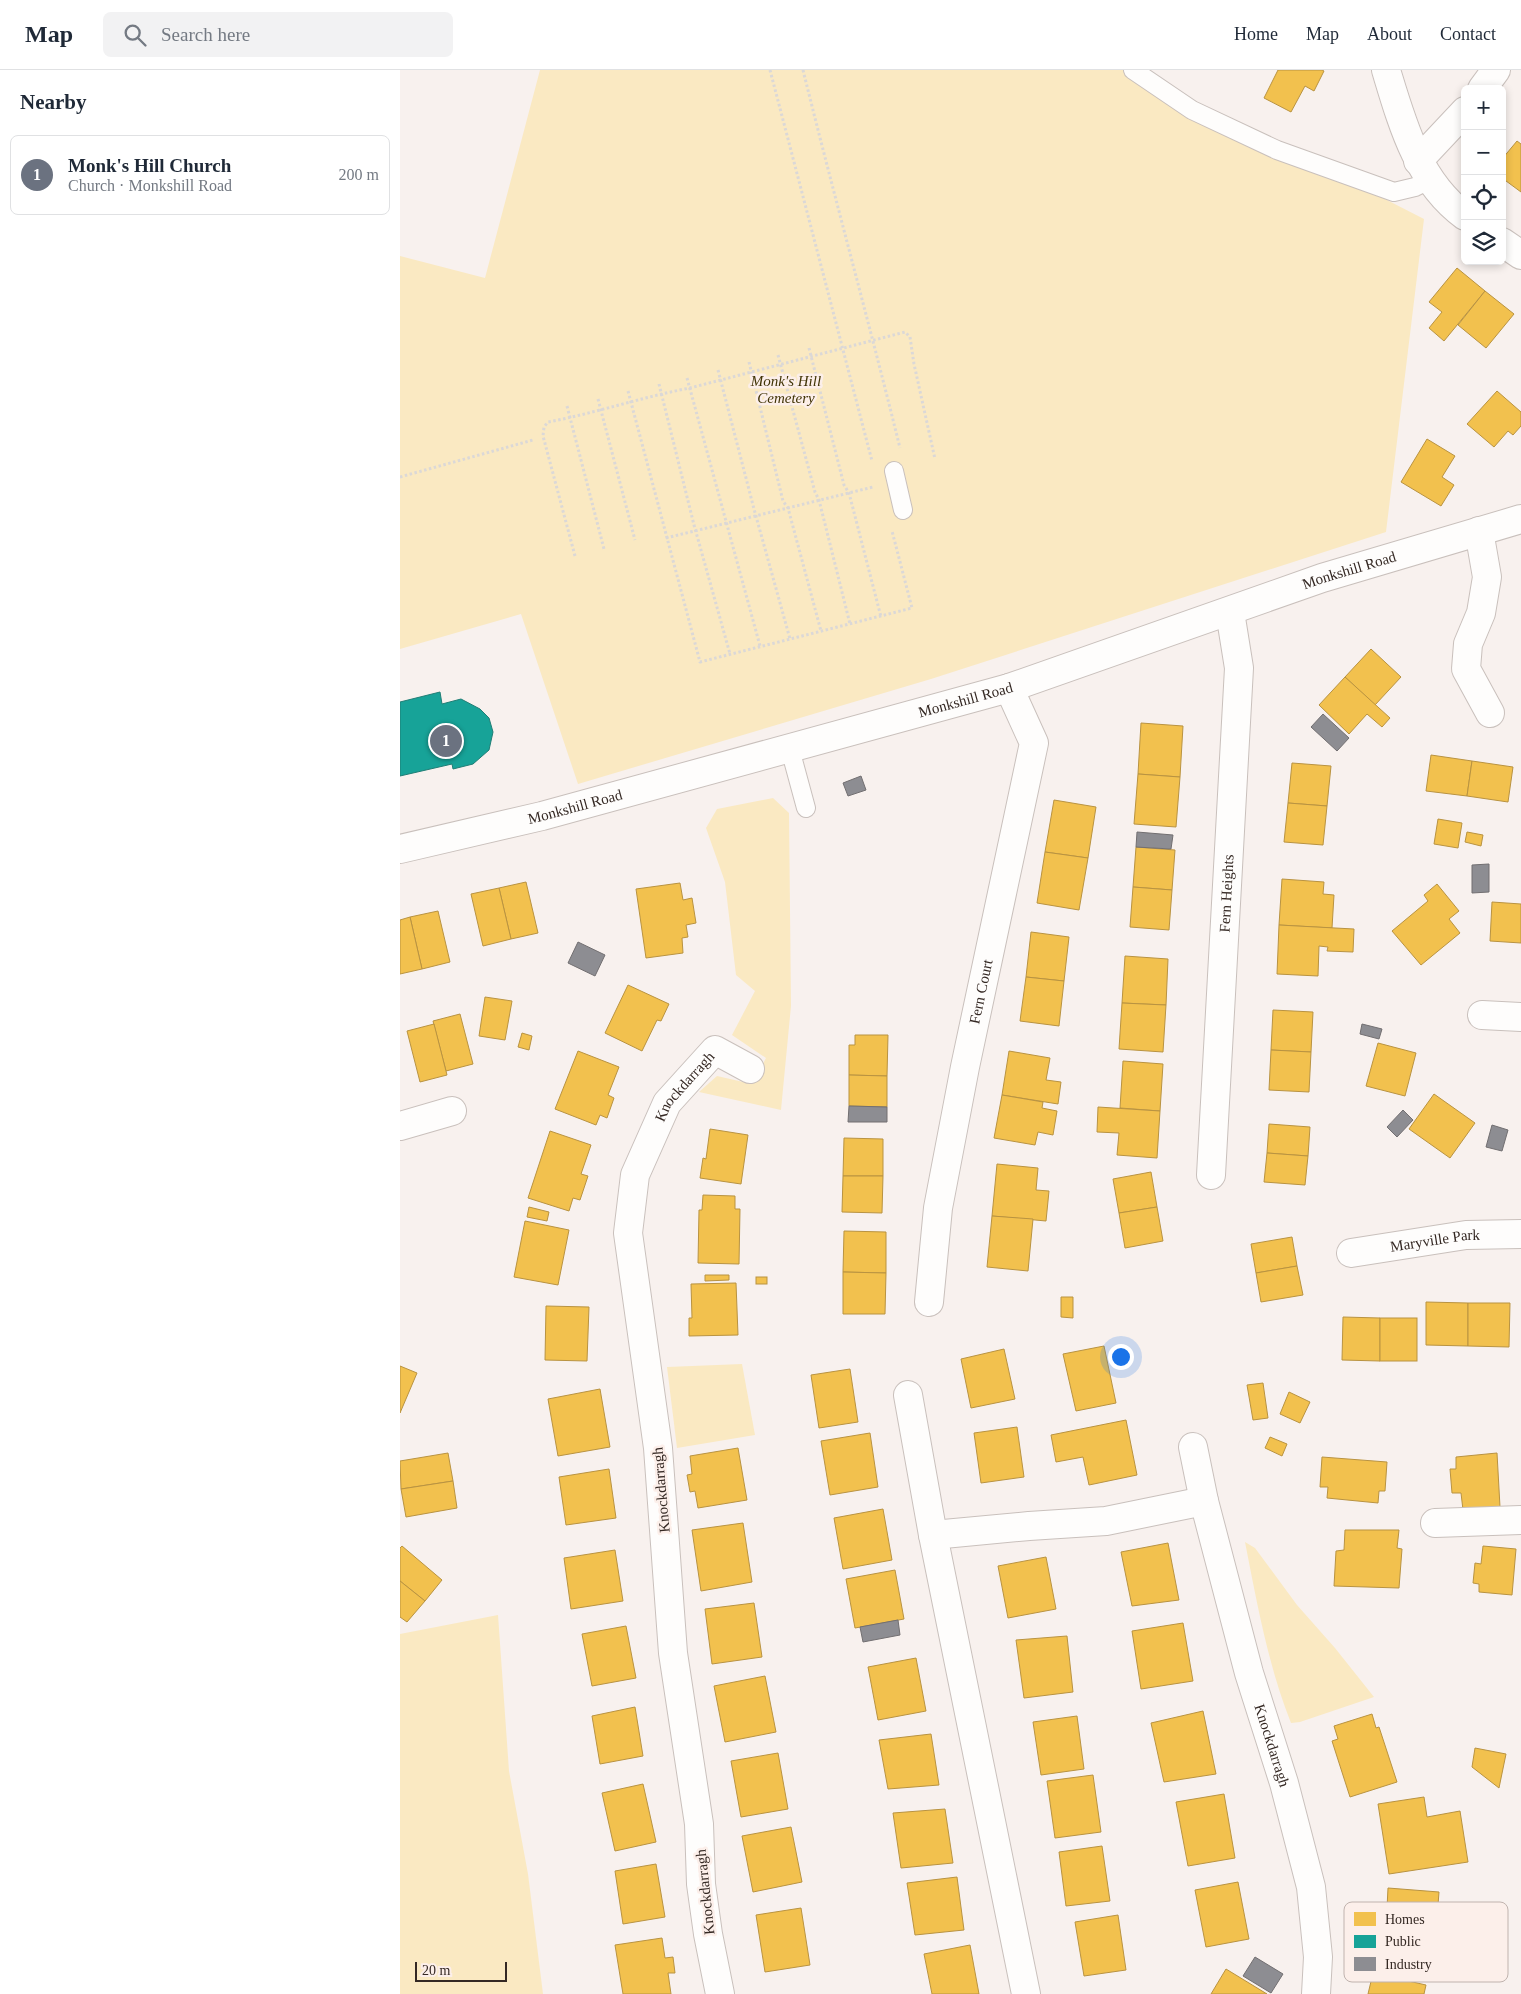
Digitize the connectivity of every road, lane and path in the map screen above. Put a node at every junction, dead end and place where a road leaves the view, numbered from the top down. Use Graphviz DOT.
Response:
graph roads {
  1 [pos="770,70"];
  2 [pos="803,70"];
  3 [pos="1133,70"];
  4 [pos="1386,70"];
  5 [pos="1496,70"];
  6 [pos="1485,85"];
  7 [pos="1461,117"];
  8 [pos="1424,170"];
  9 [pos="1461,213"];
  10 [pos="1506,245"];
  11 [pos="1521,256"];
  12 [pos="874,340"];
  13 [pos="809,348"];
  14 [pos="842,348"];
  15 [pos="778,356"];
  16 [pos="811,356"];
  17 [pos="748,362"];
  18 [pos="781,365"];
  19 [pos="718,370"];
  20 [pos="751,372"];
  21 [pos="688,378"];
  22 [pos="721,380"];
  23 [pos="659,384"];
  24 [pos="690,388"];
  25 [pos="628,392"];
  26 [pos="661,393"];
  27 [pos="598,399"];
  28 [pos="631,403"];
  29 [pos="567,406"];
  30 [pos="601,411"];
  31 [pos="570,418"];
  32 [pos="532,440"];
  33 [pos="901,450"];
  34 [pos="935,459"];
  35 [pos="874,467"];
  36 [pos="894,471"];
  37 [pos="400,477"];
  38 [pos="880,485"];
  39 [pos="849,493"];
  40 [pos="819,500"];
  41 [pos="788,508"];
  42 [pos="903,510"];
  43 [pos="757,515"];
  44 [pos="1521,519"];
  45 [pos="728,523"];
  46 [pos="890,523"];
  47 [pos="696,530"];
  48 [pos="1479,531"];
  49 [pos="666,538"];
  50 [pos="635,540"];
  51 [pos="604,549"];
  52 [pos="575,556"];
  53 [pos="1230,612"];
  54 [pos="881,617"];
  55 [pos="850,624"];
  56 [pos="821,631"];
  57 [pos="790,640"];
  58 [pos="760,646"];
  59 [pos="730,654"];
  60 [pos="1009,688"];
  61 [pos="1490,713"];
  62 [pos="790,749"];
  63 [pos="806,808"];
  64 [pos="400,849"];
  65 [pos="1482,1015"];
  66 [pos="1521,1017"];
  67 [pos="750,1069"];
  68 [pos="452,1111"];
  69 [pos="400,1126"];
  70 [pos="1211,1175"];
  71 [pos="1521,1234"];
  72 [pos="1351,1253"];
  73 [pos="929,1302"];
  74 [pos="908,1395"];
  75 [pos="1193,1448"];
  76 [pos="1204,1501"];
  77 [pos="1521,1520"];
  78 [pos="1435,1523"];
  79 [pos="933,1535"];
  80 [pos="720,1994"];
  81 [pos="1026,1994"];
  82 [pos="1316,1994"];
  1 -- 14 [label="path"];
  2 -- 12 [label="path"];
  3 -- 8 [label="lane"];
  4 -- 8 [label="street"];
  5 -- 6 [label="street"];
  7 -- 8 [label="street"];
  8 -- 9 [label="street"];
  10 -- 11 [label="street"];
  12 -- 14 [label="path"];
  12 -- 33 [label="path"];
  12 -- 34 [label="path"];
  13 -- 16 [label="path"];
  14 -- 16 [label="path"];
  14 -- 35 [label="path"];
  15 -- 18 [label="path"];
  16 -- 18 [label="path"];
  16 -- 39 [label="path"];
  17 -- 20 [label="path"];
  18 -- 20 [label="path"];
  18 -- 40 [label="path"];
  19 -- 22 [label="path"];
  20 -- 22 [label="path"];
  20 -- 41 [label="path"];
  21 -- 24 [label="path"];
  22 -- 24 [label="path"];
  22 -- 43 [label="path"];
  23 -- 26 [label="path"];
  24 -- 26 [label="path"];
  24 -- 45 [label="path"];
  25 -- 28 [label="path"];
  26 -- 28 [label="path"];
  26 -- 47 [label="path"];
  27 -- 30 [label="path"];
  28 -- 30 [label="path"];
  28 -- 49 [label="path"];
  29 -- 31 [label="path"];
  30 -- 31 [label="path"];
  30 -- 50 [label="path"];
  31 -- 51 [label="path"];
  31 -- 52 [label="path"];
  32 -- 37 [label="path"];
  36 -- 42 [label="lane"];
  38 -- 39 [label="path"];
  39 -- 40 [label="path"];
  39 -- 54 [label="path"];
  40 -- 41 [label="path"];
  40 -- 55 [label="path"];
  41 -- 43 [label="path"];
  41 -- 56 [label="path"];
  43 -- 45 [label="path"];
  43 -- 57 [label="path"];
  44 -- 48 [label="street, Monkshill Road"];
  45 -- 47 [label="path"];
  45 -- 58 [label="path"];
  46 -- 54 [label="path"];
  47 -- 49 [label="path"];
  47 -- 59 [label="path"];
  48 -- 53 [label="street, Monkshill Road"];
  48 -- 61 [label="street"];
  49 -- 59 [label="path"];
  53 -- 60 [label="street, Monkshill Road"];
  53 -- 70 [label="street, Fern Heights"];
  54 -- 55 [label="path"];
  55 -- 56 [label="path"];
  56 -- 57 [label="path"];
  57 -- 58 [label="path"];
  58 -- 59 [label="path"];
  60 -- 62 [label="street, Monkshill Road"];
  60 -- 73 [label="street, Fern Court"];
  62 -- 63 [label="lane"];
  62 -- 64 [label="street, Monkshill Road"];
  65 -- 66 [label="street"];
  67 -- 80 [label="street, Knockdarragh"];
  68 -- 69 [label="street"];
  71 -- 72 [label="street, Maryville Park"];
  74 -- 79 [label="street"];
  75 -- 76 [label="street, Knockdarragh"];
  76 -- 79 [label="street"];
  76 -- 82 [label="street, Knockdarragh"];
  77 -- 78 [label="street"];
  79 -- 81 [label="street"];
}
